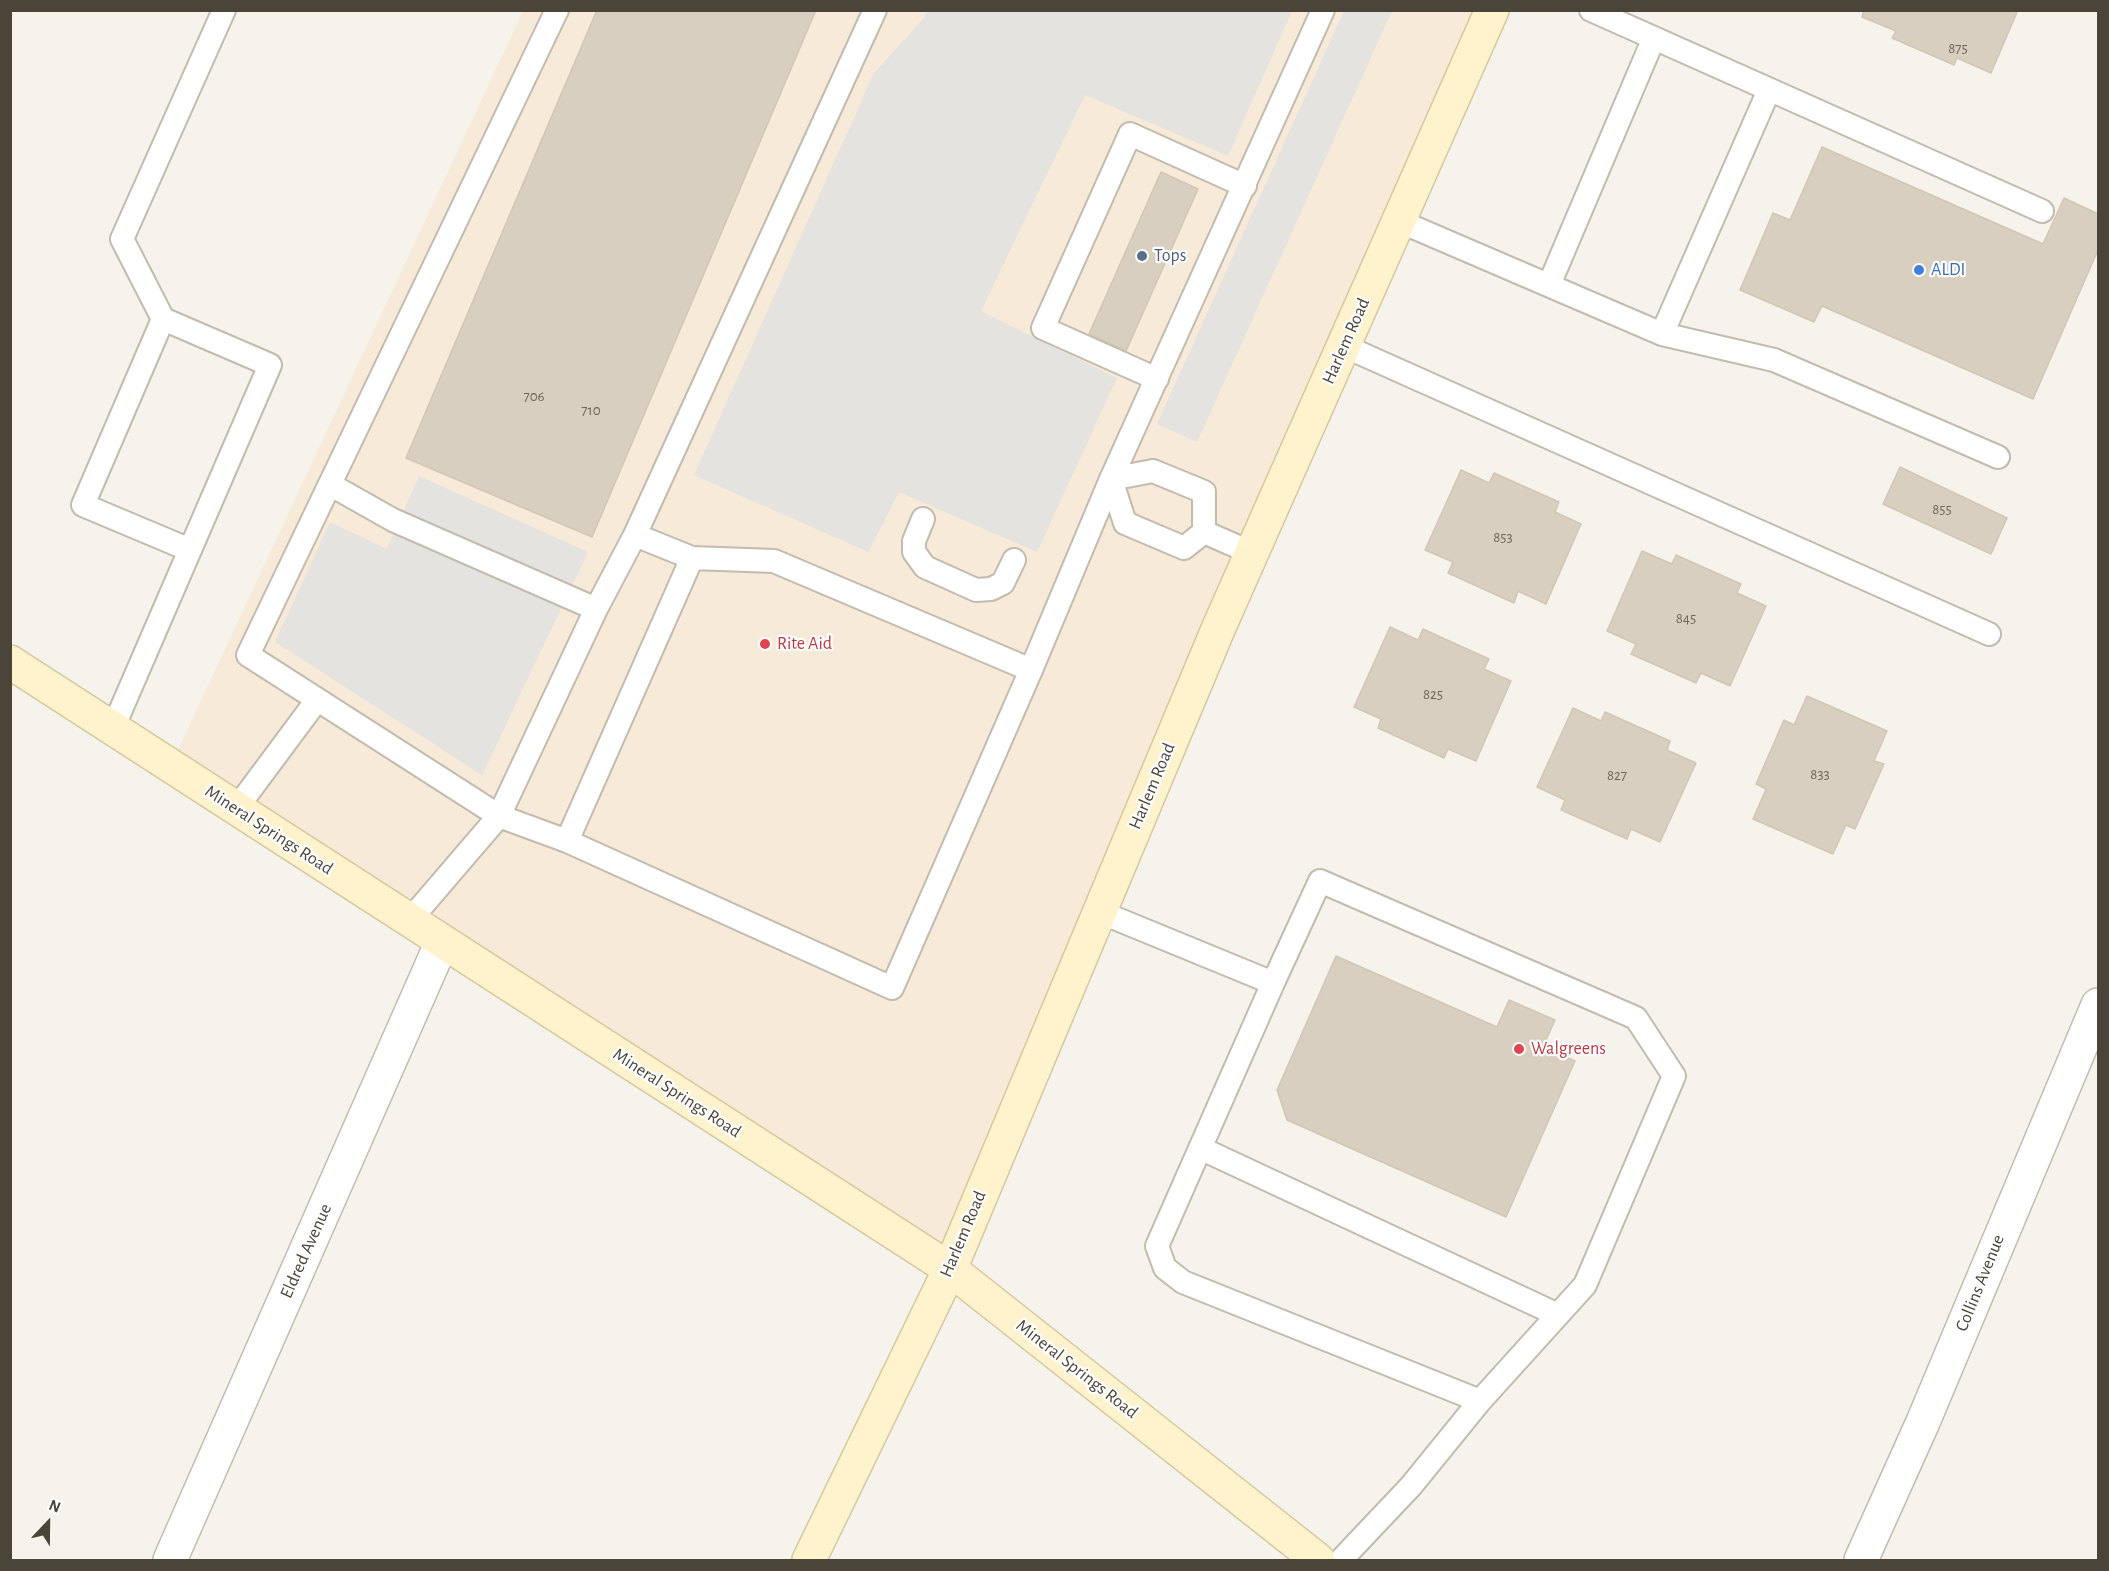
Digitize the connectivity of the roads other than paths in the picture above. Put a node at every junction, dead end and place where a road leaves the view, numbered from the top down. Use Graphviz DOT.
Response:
graph roads {
  1 [pos="224,10"];
  2 [pos="557,10"];
  3 [pos="875,10"];
  4 [pos="1323,10"];
  5 [pos="1492,10"];
  6 [pos="1592,10"];
  7 [pos="1653,40"];
  8 [pos="1768,90"];
  9 [pos="1245,186"];
  10 [pos="2043,211"];
  11 [pos="1399,221"];
  12 [pos="1549,285"];
  13 [pos="163,319"];
  14 [pos="1662,334"];
  15 [pos="1344,346"];
  16 [pos="1157,378"];
  17 [pos="1998,457"];
  18 [pos="1111,479"];
  19 [pos="331,485"];
  20 [pos="923,519"];
  21 [pos="1204,532"];
  22 [pos="635,535"];
  23 [pos="190,550"];
  24 [pos="1252,553"];
  25 [pos="692,558"];
  26 [pos="1014,560"];
  27 [pos="596,609"];
  28 [pos="1989,634"];
  29 [pos="1031,670"];
  30 [pos="13,672"];
  31 [pos="317,700"];
  32 [pos="113,728"];
  33 [pos="236,808"];
  34 [pos="499,816"];
  35 [pos="567,841"];
  36 [pos="1100,912"];
  37 [pos="409,921"];
  38 [pos="442,942"];
  39 [pos="1273,983"];
  40 [pos="2098,1005"];
  41 [pos="1200,1148"];
  42 [pos="950,1269"];
  43 [pos="1558,1315"];
  44 [pos="1480,1401"];
  45 [pos="170,1560"];
  46 [pos="809,1560"];
  47 [pos="1318,1560"];
  48 [pos="1341,1560"];
  49 [pos="1861,1560"];
  1 -- 13 [label="lane"];
  2 -- 19 [label="lane"];
  3 -- 22 [label="lane"];
  4 -- 9 [label="lane"];
  5 -- 11 [label="main road, Harlem Road"];
  6 -- 7 [label="lane"];
  7 -- 8 [label="lane"];
  7 -- 12 [label="lane"];
  8 -- 10 [label="lane"];
  8 -- 14 [label="lane"];
  9 -- 16 [label="lane"];
  9 -- 16 [label="lane"];
  11 -- 12 [label="lane"];
  11 -- 15 [label="main road, Harlem Road"];
  12 -- 14 [label="lane"];
  13 -- 23 [label="lane"];
  13 -- 23 [label="lane"];
  14 -- 17 [label="lane"];
  15 -- 24 [label="main road, Harlem Road"];
  15 -- 28 [label="lane"];
  16 -- 18 [label="lane"];
  18 -- 21 [label="lane"];
  18 -- 21 [label="lane"];
  18 -- 29 [label="lane"];
  19 -- 27 [label="lane"];
  19 -- 31 [label="lane"];
  20 -- 26 [label="lane"];
  21 -- 24 [label="lane"];
  22 -- 25 [label="lane"];
  22 -- 27 [label="lane"];
  23 -- 32 [label="lane"];
  24 -- 36 [label="main road, Harlem Road"];
  25 -- 29 [label="lane"];
  25 -- 35 [label="lane"];
  27 -- 34 [label="lane"];
  29 -- 35 [label="lane"];
  30 -- 32 [label="main road, Mineral Springs Road"];
  31 -- 33 [label="lane"];
  31 -- 34 [label="lane"];
  32 -- 33 [label="main road, Mineral Springs Road"];
  33 -- 37 [label="main road, Mineral Springs Road"];
  34 -- 35 [label="lane"];
  34 -- 37 [label="lane"];
  36 -- 39 [label="lane"];
  36 -- 42 [label="main road, Harlem Road"];
  37 -- 38 [label="main road, Mineral Springs Road"];
  38 -- 42 [label="main road, Mineral Springs Road"];
  38 -- 45 [label="street, Eldred Avenue"];
  39 -- 41 [label="lane"];
  39 -- 43 [label="lane"];
  40 -- 49 [label="street, Collins Avenue"];
  41 -- 43 [label="lane"];
  41 -- 44 [label="lane"];
  42 -- 46 [label="main road, Harlem Road"];
  42 -- 47 [label="main road, Mineral Springs Road"];
  43 -- 44 [label="lane"];
  44 -- 48 [label="lane"];
}
